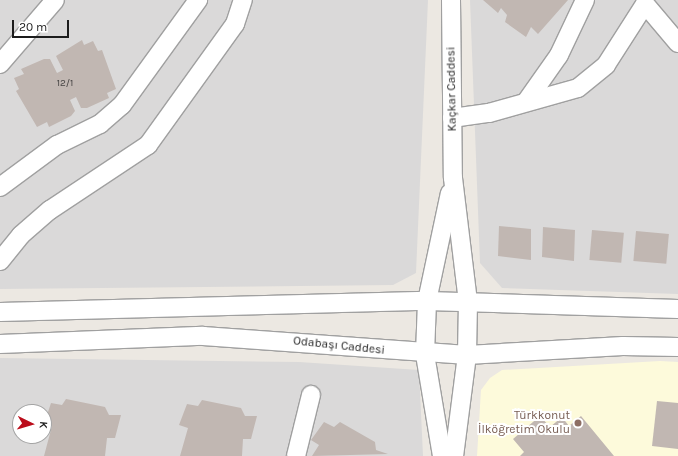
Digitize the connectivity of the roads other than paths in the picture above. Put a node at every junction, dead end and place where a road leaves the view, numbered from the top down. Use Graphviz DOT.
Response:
graph roads {
  1 [pos="55,0"];
  2 [pos="198,0"];
  3 [pos="243,0"];
  4 [pos="450,0"];
  5 [pos="585,0"];
  6 [pos="647,2"];
  7 [pos="678,43"];
  8 [pos="0,64"];
  9 [pos="526,102"];
  10 [pos="452,118"];
  11 [pos="453,178"];
  12 [pos="0,187"];
  13 [pos="0,261"];
  14 [pos="427,301"];
  15 [pos="468,302"];
  16 [pos="678,309"];
  17 [pos="0,312"];
  18 [pos="0,344"];
  19 [pos="678,347"];
  20 [pos="426,354"];
  21 [pos="467,355"];
  22 [pos="311,395"];
  23 [pos="296,456"];
  24 [pos="442,456"];
  25 [pos="454,456"];
  1 -- 8 [label="street"];
  2 -- 12 [label="street"];
  3 -- 13 [label="street"];
  4 -- 10 [label="street, Kaçkar Caddesi"];
  5 -- 9 [label="street"];
  6 -- 7 [label="street"];
  6 -- 9 [label="street"];
  9 -- 10 [label="street"];
  10 -- 11 [label="street, Kaçkar Caddesi"];
  11 -- 14 [label="street, Kaçkar Caddesi"];
  11 -- 15 [label="street, Kaçkar Caddesi"];
  14 -- 15 [label="street"];
  14 -- 17 [label="street"];
  14 -- 20 [label="street, Kaçkar Caddesi"];
  15 -- 16 [label="street"];
  15 -- 21 [label="street, Kaçkar Caddesi"];
  18 -- 20 [label="street, Odabaşı Caddesi"];
  19 -- 21 [label="street, Odabaşı Caddesi"];
  20 -- 21 [label="street, Odabaşı Caddesi"];
  20 -- 24 [label="street, Kaçkar Caddesi"];
  21 -- 25 [label="street, Kaçkar Caddesi"];
  22 -- 23 [label="street"];
}
